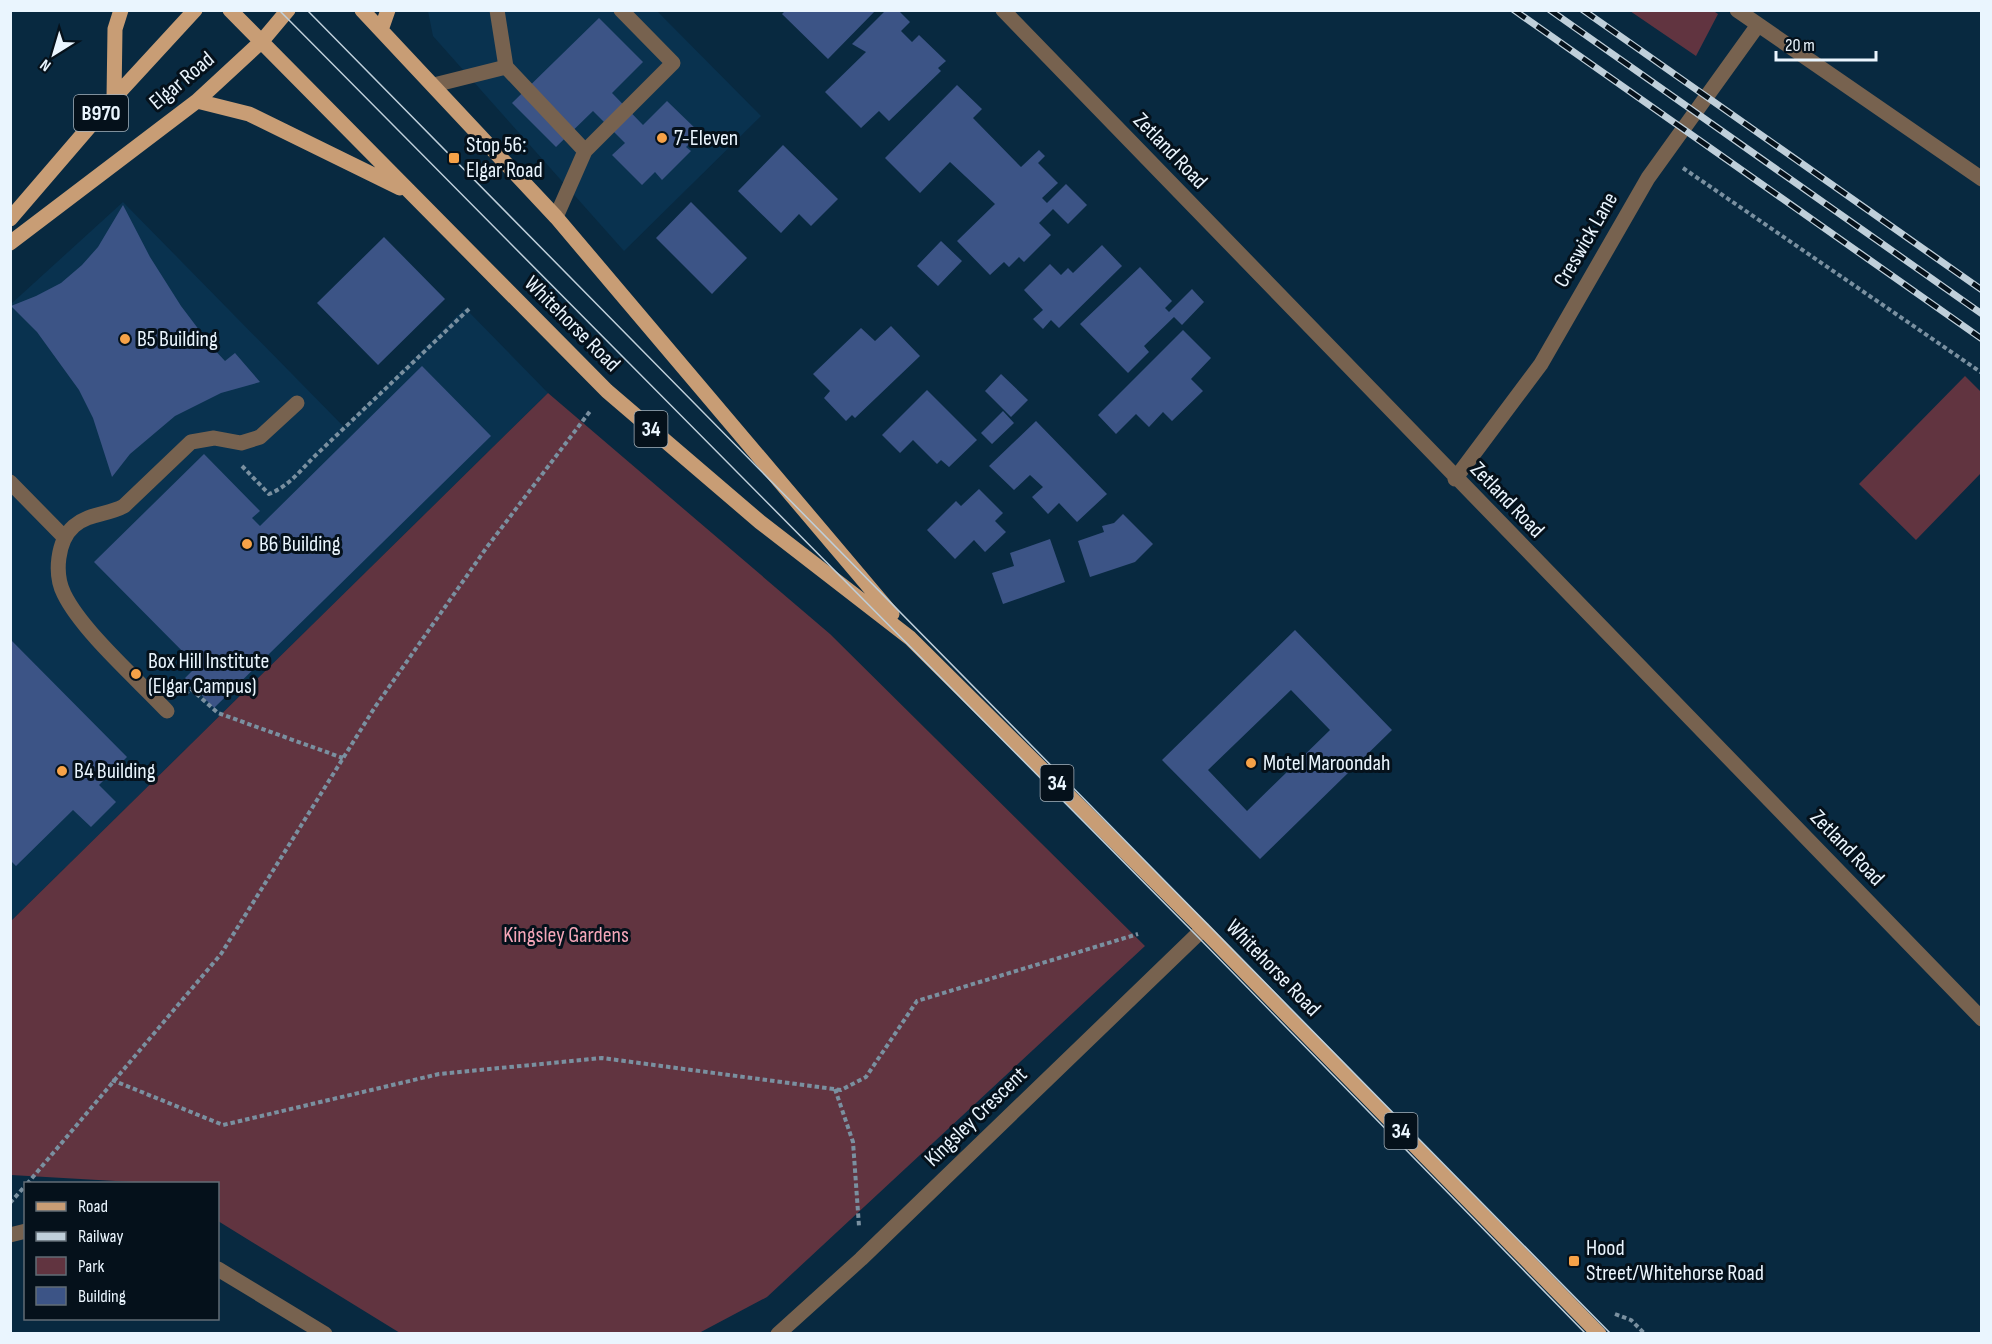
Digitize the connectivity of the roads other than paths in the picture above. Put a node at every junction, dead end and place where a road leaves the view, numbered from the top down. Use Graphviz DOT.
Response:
graph roads {
  1 [pos="121,10"];
  2 [pos="195,10"];
  3 [pos="230,10"];
  4 [pos="288,10"];
  5 [pos="362,10"];
  6 [pos="388,10"];
  7 [pos="497,10"];
  8 [pos="621,10"];
  9 [pos="1003,10"];
  10 [pos="1737,10"];
  11 [pos="1758,25"];
  12 [pos="381,30"];
  13 [pos="262,41"];
  14 [pos="506,67"];
  15 [pos="434,85"];
  16 [pos="114,98"];
  17 [pos="197,101"];
  18 [pos="585,151"];
  19 [pos="1982,179"];
  20 [pos="413,195"];
  21 [pos="556,217"];
  22 [pos="10,219"];
  23 [pos="10,243"];
  24 [pos="297,403"];
  25 [pos="1455,479"];
  26 [pos="10,482"];
  27 [pos="64,537"];
  28 [pos="910,638"];
  29 [pos="167,711"];
  30 [pos="1203,929"];
  31 [pos="1982,1019"];
  32 [pos="219,1270"];
  33 [pos="325,1334"];
  34 [pos="778,1334"];
  35 [pos="1599,1334"];
  1 -- 16 [label="main road"];
  2 -- 16 [label="main road, Elgar Road / B970"];
  3 -- 13 [label="main road, Whitehorse Road / 34"];
  4 -- 13 [label="main road, Elgar Road / B970"];
  5 -- 12 [label="main road, Whitehorse Road / 34"];
  6 -- 12 [label="main road"];
  7 -- 14 [label="street"];
  8 -- 18 [label="street"];
  9 -- 25 [label="street, Zetland Road"];
  10 -- 11 [label="street"];
  11 -- 19 [label="street"];
  11 -- 25 [label="street, Creswick Lane"];
  12 -- 15 [label="main road, Whitehorse Road / 34"];
  13 -- 17 [label="main road, Elgar Road / B970"];
  13 -- 20 [label="main road, Whitehorse Road / 34"];
  14 -- 15 [label="street"];
  14 -- 18 [label="street"];
  15 -- 21 [label="main road, Whitehorse Road / 34"];
  16 -- 22 [label="main road, Elgar Road / B970"];
  17 -- 20 [label="main road"];
  17 -- 23 [label="main road, Elgar Road / B970"];
  18 -- 21 [label="street"];
  20 -- 28 [label="main road, Whitehorse Road / 34"];
  21 -- 28 [label="main road, Whitehorse Road / 34"];
  24 -- 27 [label="street"];
  25 -- 31 [label="street, Zetland Road"];
  26 -- 27 [label="street"];
  27 -- 29 [label="street"];
  28 -- 30 [label="main road, Whitehorse Road / 34"];
  30 -- 34 [label="street, Kingsley Crescent"];
  30 -- 35 [label="main road, Whitehorse Road / 34"];
  32 -- 33 [label="street"];
}
